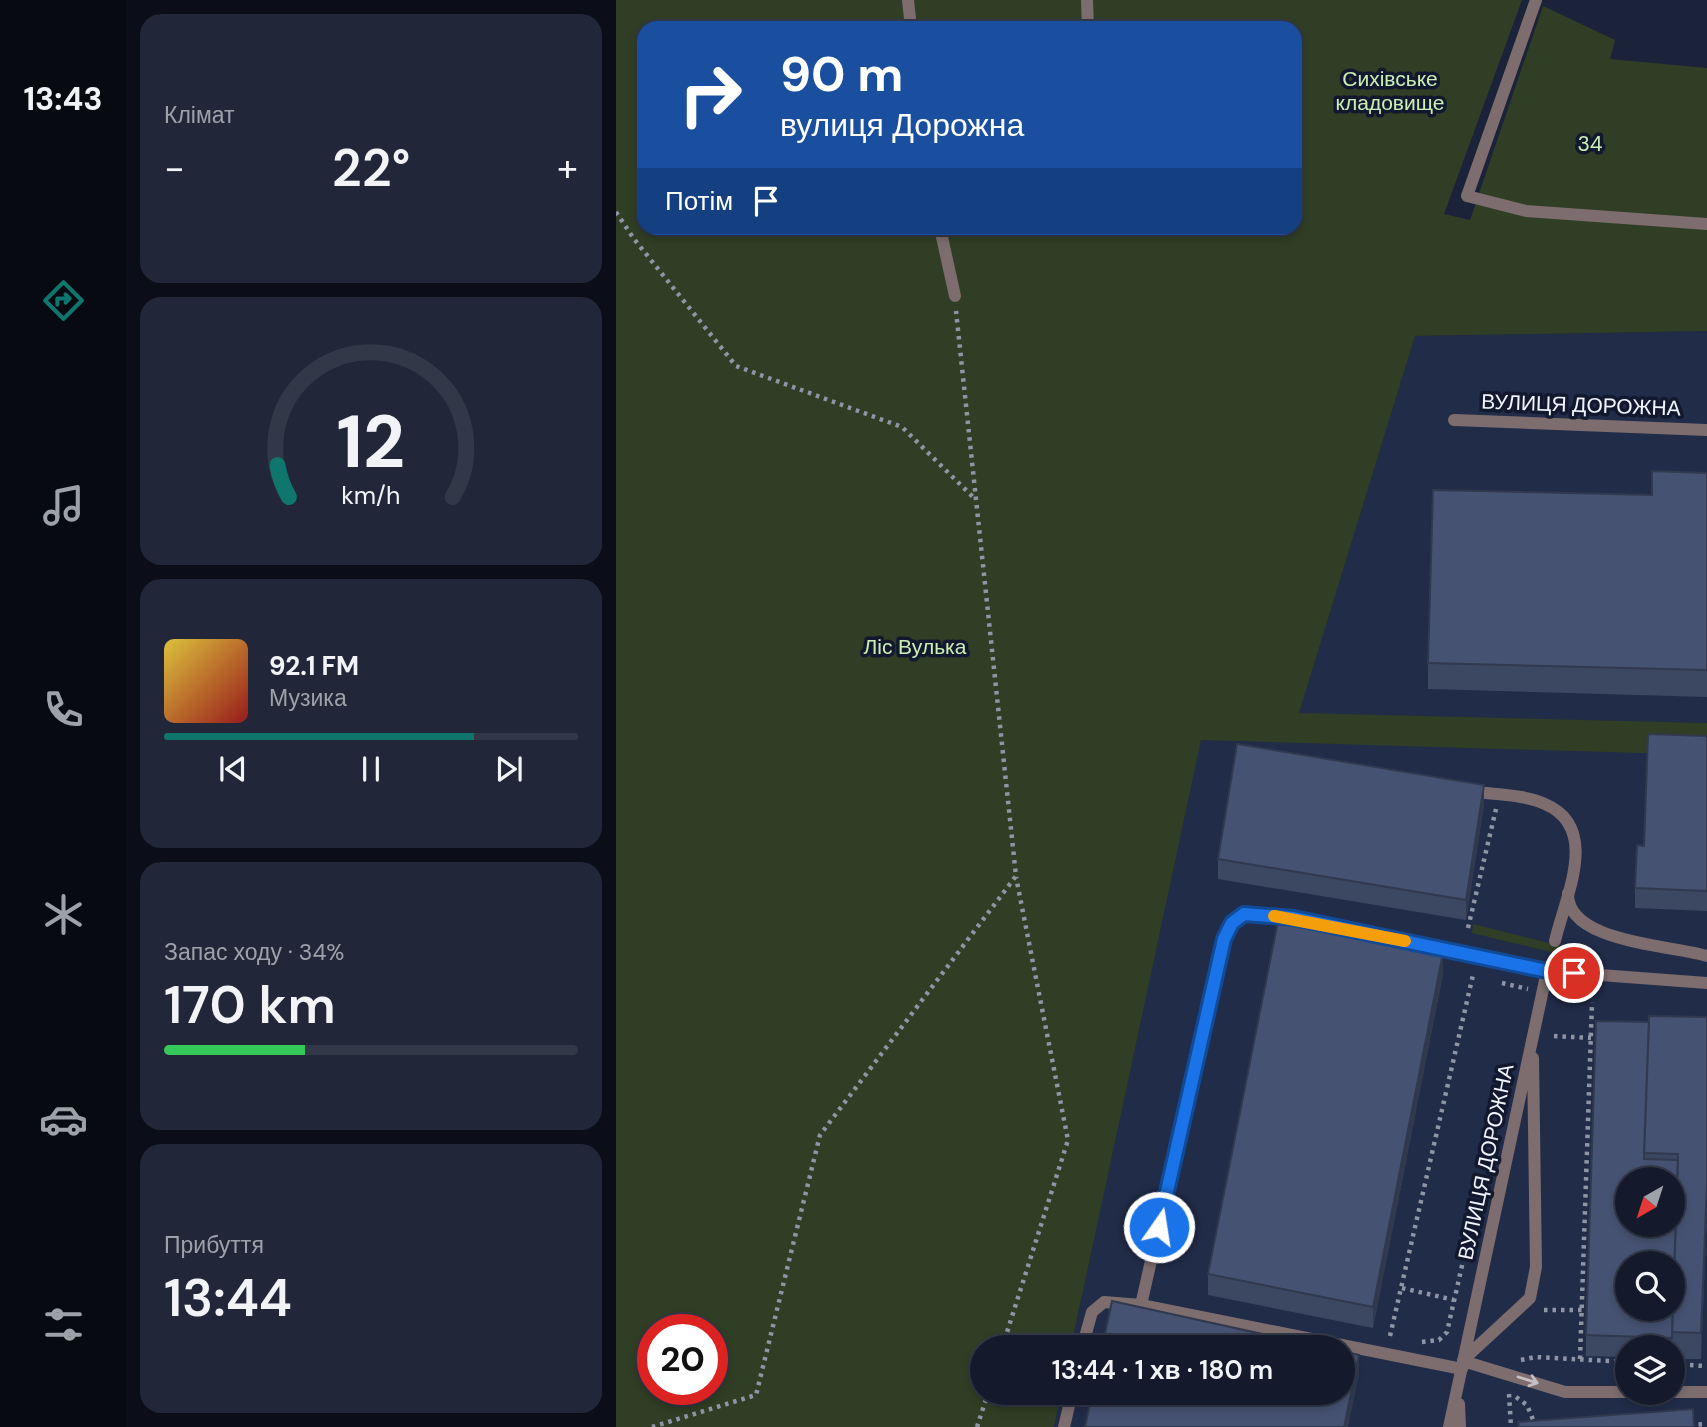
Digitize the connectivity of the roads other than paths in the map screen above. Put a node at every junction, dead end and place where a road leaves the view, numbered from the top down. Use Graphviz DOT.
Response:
graph roads {
  1 [pos="908,0"];
  2 [pos="1087,0"];
  3 [pos="1536,0"];
  4 [pos="910,21"];
  5 [pos="1088,21"];
  6 [pos="1707,224"];
  7 [pos="942,235"];
  8 [pos="955,296"];
  9 [pos="1454,420"];
  10 [pos="1707,430"];
  11 [pos="1458,789"];
  12 [pos="1569,883"];
  13 [pos="1555,940"];
  14 [pos="1707,956"];
  15 [pos="1547,971"];
  16 [pos="1707,984"];
  17 [pos="1532,1039"];
  18 [pos="1141,1305"];
  19 [pos="1086,1335"];
  20 [pos="1462,1365"];
  21 [pos="1458,1386"];
  22 [pos="1615,1392"];
  23 [pos="1685,1392"];
  24 [pos="1707,1392"];
  25 [pos="1069,1405"];
  26 [pos="1064,1427"];
  27 [pos="1450,1427"];
  28 [pos="1460,1427"];
  1 -- 4 [label="lane"];
  2 -- 5 [label="lane"];
  3 -- 6 [label="lane"];
  7 -- 8 [label="lane"];
  9 -- 10 [label="lane, ВУЛИЦЯ ДОРОЖНА"];
  11 -- 12 [label="lane"];
  12 -- 13 [label="lane"];
  12 -- 14 [label="lane"];
  15 -- 16 [label="lane"];
  15 -- 17 [label="lane, ВУЛИЦЯ ДОРОЖНА"];
  15 -- 18 [label="lane"];
  17 -- 20 [label="lane, ВУЛИЦЯ ДОРОЖНА"];
  17 -- 20 [label="lane"];
  18 -- 19 [label="lane"];
  18 -- 20 [label="lane"];
  20 -- 21 [label="lane, ВУЛИЦЯ ДОРОЖНА"];
  20 -- 22 [label="lane, one-way"];
  21 -- 27 [label="lane"];
  21 -- 28 [label="lane"];
  23 -- 24 [label="lane"];
  25 -- 26 [label="lane"];
}
